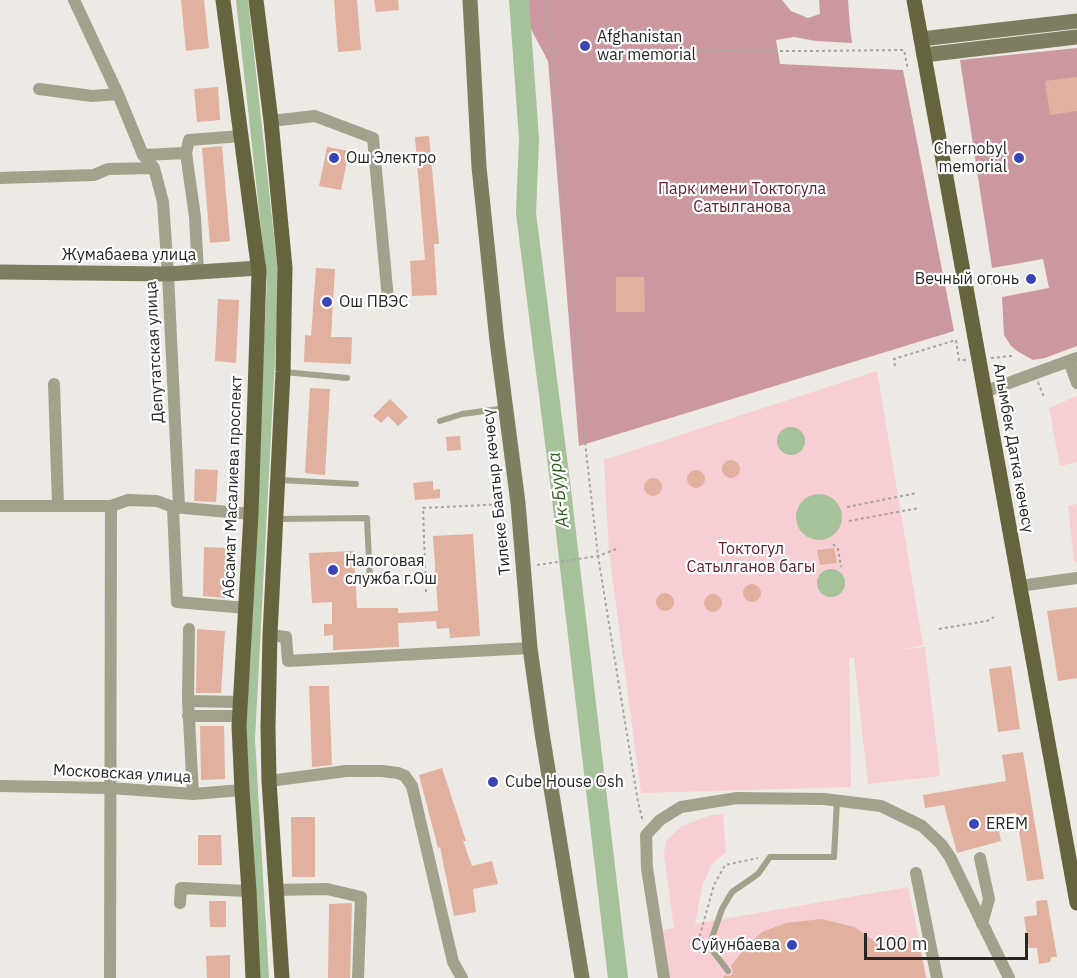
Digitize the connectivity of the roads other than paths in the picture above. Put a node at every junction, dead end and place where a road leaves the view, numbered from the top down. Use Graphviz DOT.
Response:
graph roads {
  1 [pos="74,0"];
  2 [pos="223,0"];
  3 [pos="256,0"];
  4 [pos="470,0"];
  5 [pos="914,0"];
  6 [pos="1077,21"];
  7 [pos="1077,38"];
  8 [pos="921,39"];
  9 [pos="924,55"];
  10 [pos="39,89"];
  11 [pos="118,94"];
  12 [pos="271,121"];
  13 [pos="242,136"];
  14 [pos="186,153"];
  15 [pos="143,155"];
  16 [pos="154,168"];
  17 [pos="0,178"];
  18 [pos="259,268"];
  19 [pos="0,272"];
  20 [pos="198,273"];
  21 [pos="168,274"];
  22 [pos="388,299"];
  23 [pos="1073,359"];
  24 [pos="284,372"];
  25 [pos="347,378"];
  26 [pos="1077,383"];
  27 [pos="54,384"];
  28 [pos="984,392"];
  29 [pos="506,408"];
  30 [pos="440,421"];
  31 [pos="279,480"];
  32 [pos="356,484"];
  33 [pos="58,505"];
  34 [pos="0,506"];
  35 [pos="111,506"];
  36 [pos="176,507"];
  37 [pos="251,514"];
  38 [pos="276,519"];
  39 [pos="1077,578"];
  40 [pos="370,583"];
  41 [pos="1020,586"];
  42 [pos="246,608"];
  43 [pos="189,629"];
  44 [pos="270,635"];
  45 [pos="530,648"];
  46 [pos="188,701"];
  47 [pos="240,709"];
  48 [pos="189,716"];
  49 [pos="269,781"];
  50 [pos="0,786"];
  51 [pos="110,788"];
  52 [pos="242,790"];
  53 [pos="193,794"];
  54 [pos="837,799"];
  55 [pos="980,858"];
  56 [pos="916,873"];
  57 [pos="276,890"];
  58 [pos="249,891"];
  59 [pos="180,903"];
  60 [pos="1077,903"];
  61 [pos="982,924"];
  62 [pos="728,971"];
  63 [pos="110,978"];
  64 [pos="253,978"];
  65 [pos="282,978"];
  66 [pos="358,978"];
  67 [pos="462,978"];
  68 [pos="582,978"];
  69 [pos="664,978"];
  70 [pos="937,978"];
  71 [pos="1009,978"];
  1 -- 11 [label="street, Депутатская улица"];
  2 -- 13 [label="main road, Абсамат Масалиева проспект"];
  3 -- 12 [label="main road"];
  4 -- 29 [label="street, Тилеке Баатыр көчөсү"];
  5 -- 8 [label="main road, Алымбек Датка көчөсү"];
  6 -- 8 [label="street"];
  7 -- 9 [label="street"];
  8 -- 9 [label="main road, Алымбек Датка көчөсү"];
  9 -- 28 [label="main road, Алымбек Датка көчөсү"];
  10 -- 11 [label="street"];
  11 -- 15 [label="street, Депутатская улица"];
  12 -- 22 [label="street"];
  12 -- 24 [label="main road"];
  13 -- 14 [label="street"];
  13 -- 18 [label="main road, Абсамат Масалиева проспект"];
  14 -- 15 [label="street"];
  14 -- 20 [label="street"];
  15 -- 16 [label="street, Депутатская улица"];
  16 -- 17 [label="street"];
  16 -- 21 [label="street, Депутатская улица"];
  18 -- 20 [label="street, Жумабаева улица"];
  18 -- 37 [label="main road, Абсамат Масалиева проспект"];
  19 -- 21 [label="street, Жумабаева улица"];
  20 -- 21 [label="street, Жумабаева улица"];
  21 -- 36 [label="street, Депутатская улица"];
  23 -- 26 [label="street"];
  23 -- 28 [label="street"];
  24 -- 25 [label="lane"];
  24 -- 31 [label="main road"];
  27 -- 33 [label="street"];
  28 -- 41 [label="main road, Алымбек Датка көчөсү"];
  29 -- 30 [label="lane"];
  29 -- 45 [label="street, Тилеке Баатыр көчөсү"];
  31 -- 32 [label="lane"];
  31 -- 38 [label="main road"];
  33 -- 34 [label="street"];
  33 -- 35 [label="street"];
  35 -- 36 [label="street"];
  35 -- 51 [label="street"];
  36 -- 37 [label="street"];
  36 -- 42 [label="street, Депутатская улица"];
  37 -- 42 [label="main road, Абсамат Масалиева проспект"];
  38 -- 40 [label="lane"];
  38 -- 44 [label="main road"];
  39 -- 41 [label="street"];
  41 -- 60 [label="main road, Алымбек Датка көчөсү"];
  42 -- 47 [label="main road, Абсамат Масалиева проспект"];
  43 -- 46 [label="street"];
  44 -- 45 [label="street"];
  44 -- 49 [label="main road"];
  45 -- 68 [label="street, Тилеке Баатыр көчөсү"];
  46 -- 47 [label="street"];
  46 -- 48 [label="street"];
  47 -- 48 [label="street"];
  47 -- 52 [label="main road, Абсамат Масалиева проспект"];
  48 -- 53 [label="street"];
  49 -- 57 [label="main road"];
  49 -- 67 [label="street"];
  50 -- 51 [label="street, Московская улица"];
  51 -- 53 [label="street, Московская улица"];
  51 -- 63 [label="street"];
  52 -- 53 [label="street, Московская улица"];
  52 -- 58 [label="main road, Абсамат Масалиева проспект"];
  54 -- 61 [label="street"];
  54 -- 62 [label="lane"];
  54 -- 69 [label="street"];
  55 -- 61 [label="street"];
  56 -- 70 [label="street"];
  57 -- 65 [label="main road"];
  57 -- 66 [label="street"];
  58 -- 59 [label="street"];
  58 -- 64 [label="main road, Абсамат Масалиева проспект"];
  61 -- 71 [label="street"];
}
